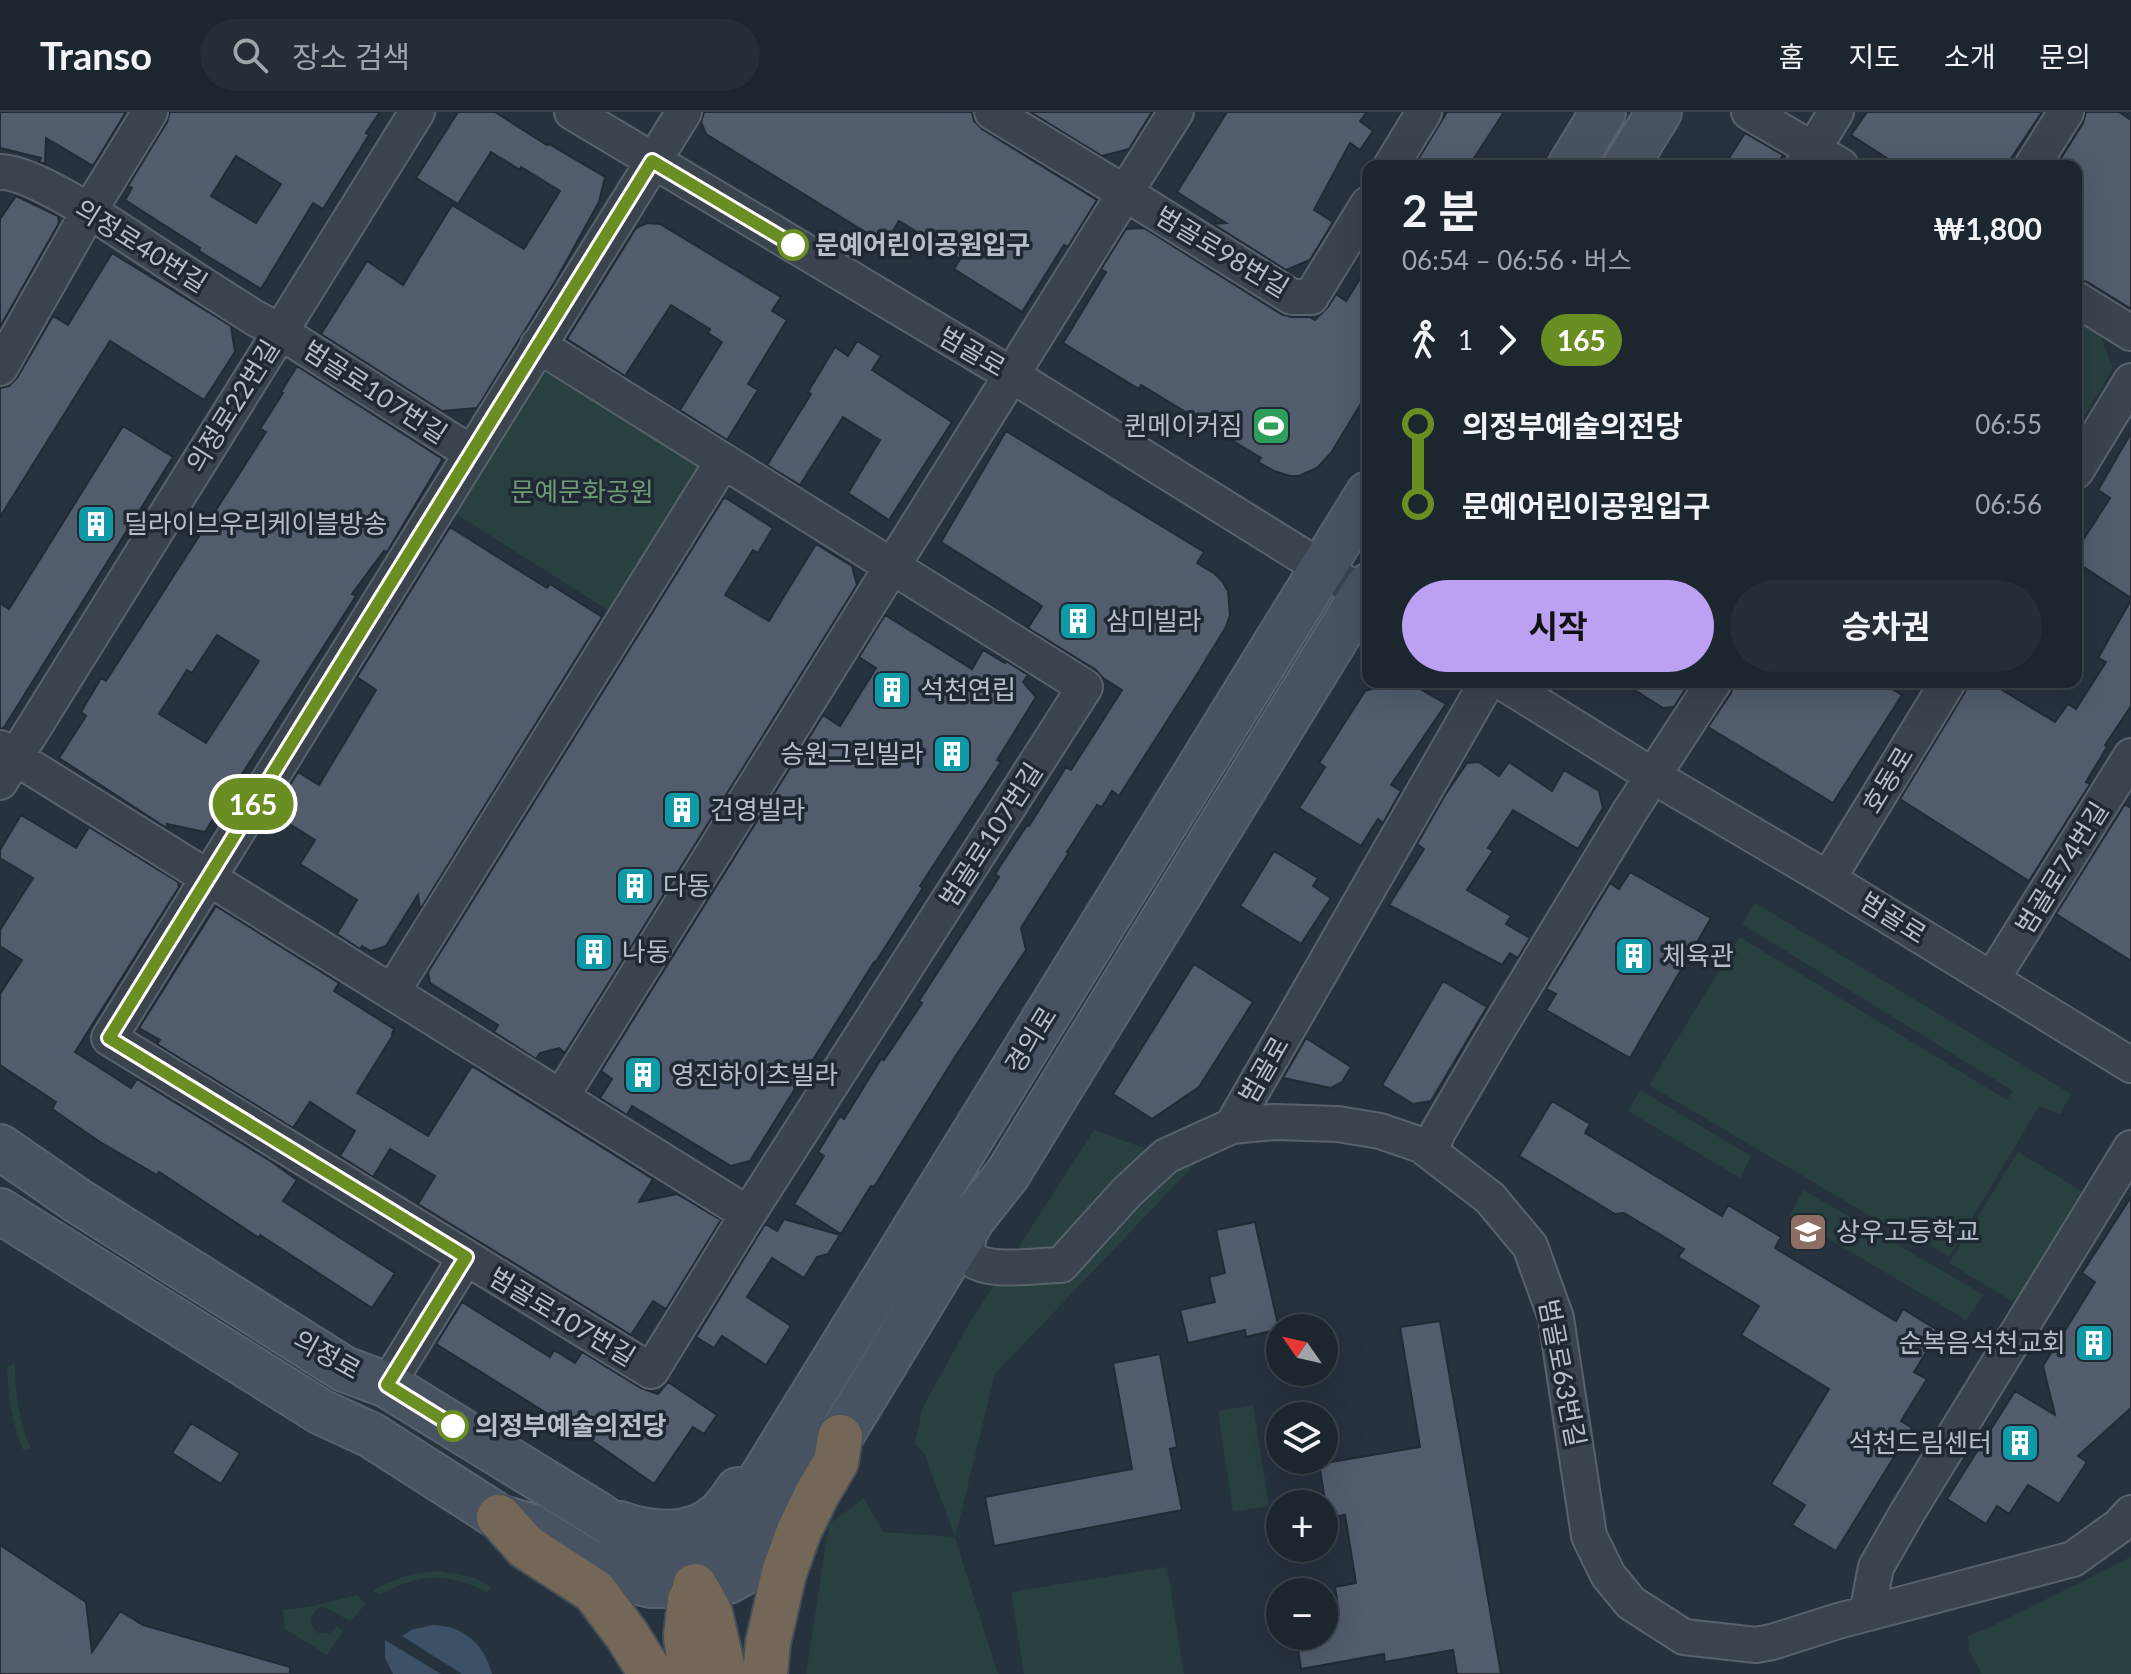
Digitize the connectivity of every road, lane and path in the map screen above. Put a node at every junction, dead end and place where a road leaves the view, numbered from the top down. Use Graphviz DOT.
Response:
graph roads {
  1 [pos="150,112"];
  2 [pos="417,112"];
  3 [pos="572,112"];
  4 [pos="684,112"];
  5 [pos="992,112"];
  6 [pos="1176,112"];
  7 [pos="1424,112"];
  8 [pos="1603,112"];
  9 [pos="1659,112"];
  10 [pos="1749,112"];
  11 [pos="1836,112"];
  12 [pos="2066,112"];
  13 [pos="1395,160"];
  14 [pos="1574,160"];
  15 [pos="1630,160"];
  16 [pos="1818,160"];
  17 [pos="1819,160"];
  18 [pos="2036,160"];
  19 [pos="652,161"];
  20 [pos="0,172"];
  21 [pos="1125,193"];
  22 [pos="89,211"];
  23 [pos="1362,214"];
  24 [pos="2082,303"];
  25 [pos="279,331"];
  26 [pos="2131,333"];
  27 [pos="538,345"];
  28 [pos="0,368"];
  29 [pos="1010,374"];
  30 [pos="2131,381"];
  31 [pos="471,453"];
  32 [pos="723,461"];
  33 [pos="2082,461"];
  34 [pos="1362,504"];
  35 [pos="892,567"];
  36 [pos="1322,569"];
  37 [pos="1362,591"];
  38 [pos="1362,599"];
  39 [pos="1484,688"];
  40 [pos="1512,688"];
  41 [pos="1710,688"];
  42 [pos="1944,688"];
  43 [pos="2131,756"];
  44 [pos="5,763"];
  45 [pos="1653,776"];
  46 [pos="208,877"];
  47 [pos="1828,879"];
  48 [pos="1992,979"];
  49 [pos="392,992"];
  50 [pos="2131,1065"];
  51 [pos="561,1097"];
  52 [pos="1232,1126"];
  53 [pos="0,1147"];
  54 [pos="2131,1148"];
  55 [pos="1430,1152"];
  56 [pos="0,1211"];
  57 [pos="748,1214"];
  58 [pos="973,1218"];
  59 [pos="466,1257"];
  60 [pos="387,1385"];
  61 [pos="792,1428"];
  62 [pos="840,1437"];
  63 [pos="2131,1513"];
  64 [pos="597,1514"];
  65 [pos="499,1517"];
  66 [pos="744,1572"];
  67 [pos="695,1586"];
  68 [pos="1867,1613"];
  69 [pos="651,1674"];
  70 [pos="691,1674"];
  71 [pos="724,1674"];
  72 [pos="765,1674"];
  1 -- 22 [label="street"];
  2 -- 25 [label="street, 의정로22번길"];
  3 -- 19 [label="street, 범골로"];
  4 -- 19 [label="street, 범골로107번길"];
  5 -- 21 [label="street, 범골로98번길"];
  6 -- 21 [label="street"];
  7 -- 13 [label="street"];
  8 -- 14 [label="street"];
  9 -- 15 [label="street"];
  10 -- 16 [label="street"];
  11 -- 17 [label="street"];
  12 -- 18 [label="street"];
  19 -- 27 [label="street, 범골로107번길"];
  19 -- 29 [label="street, 범골로"];
  20 -- 22 [label="street, 의정로40번길"];
  21 -- 23 [label="street, 범골로98번길"];
  21 -- 29 [label="street, 범골로98번길"];
  22 -- 25 [label="street, 의정로40번길"];
  22 -- 28 [label="street"];
  24 -- 26 [label="street"];
  25 -- 31 [label="street, 범골로107번길"];
  25 -- 44 [label="street, 의정로22번길"];
  27 -- 31 [label="street, 범골로107번길"];
  27 -- 32 [label="street, 범골로107번길"];
  29 -- 35 [label="street"];
  29 -- 36 [label="street, 범골로"];
  30 -- 33 [label="street"];
  31 -- 46 [label="street, 범골로107번길"];
  32 -- 35 [label="street, 범골로107번길"];
  32 -- 49 [label="street"];
  34 -- 36 [label="street, 경의로"];
  35 -- 51 [label="street"];
  35 -- 57 [label="street, 범골로107번길"];
  36 -- 37 [label="street, 범골로"];
  36 -- 61 [label="street, 경의로"];
  38 -- 58 [label="street, 경의로"];
  39 -- 52 [label="street, 범골로"];
  40 -- 45 [label="street, 범골로"];
  41 -- 45 [label="street"];
  42 -- 47 [label="street, 호동로"];
  43 -- 48 [label="street, 범골로74번길"];
  44 -- 46 [label="street"];
  45 -- 47 [label="street, 범골로"];
  45 -- 55 [label="street"];
  46 -- 49 [label="street"];
  46 -- 59 [label="street, 범골로107번길"];
  47 -- 48 [label="street, 범골로"];
  48 -- 50 [label="street, 범골로"];
  49 -- 51 [label="street"];
  51 -- 57 [label="street"];
  52 -- 55 [label="street, 범골로63번길"];
  52 -- 58 [label="street, 범골로63번길"];
  53 -- 60 [label="street, 의정로"];
  54 -- 68 [label="street"];
  55 -- 68 [label="street, 범골로63번길"];
  56 -- 65 [label="street, 의정로"];
  57 -- 59 [label="street, 범골로107번길"];
  58 -- 62 [label="street, 경의로"];
  59 -- 60 [label="street"];
  60 -- 64 [label="street, 의정로"];
  61 -- 64 [label="street"];
  61 -- 67 [label="street, 경의로"];
  62 -- 66 [label="street, 경의로"];
  62 -- 72 [label="highway"];
  63 -- 68 [label="street, 범골로63번길"];
  64 -- 67 [label="street, 의정로"];
  65 -- 67 [label="street, 의정로"];
  65 -- 69 [label="highway"];
  66 -- 67 [label="street, 의정로"];
  67 -- 70 [label="highway"];
  67 -- 71 [label="highway"];
}
